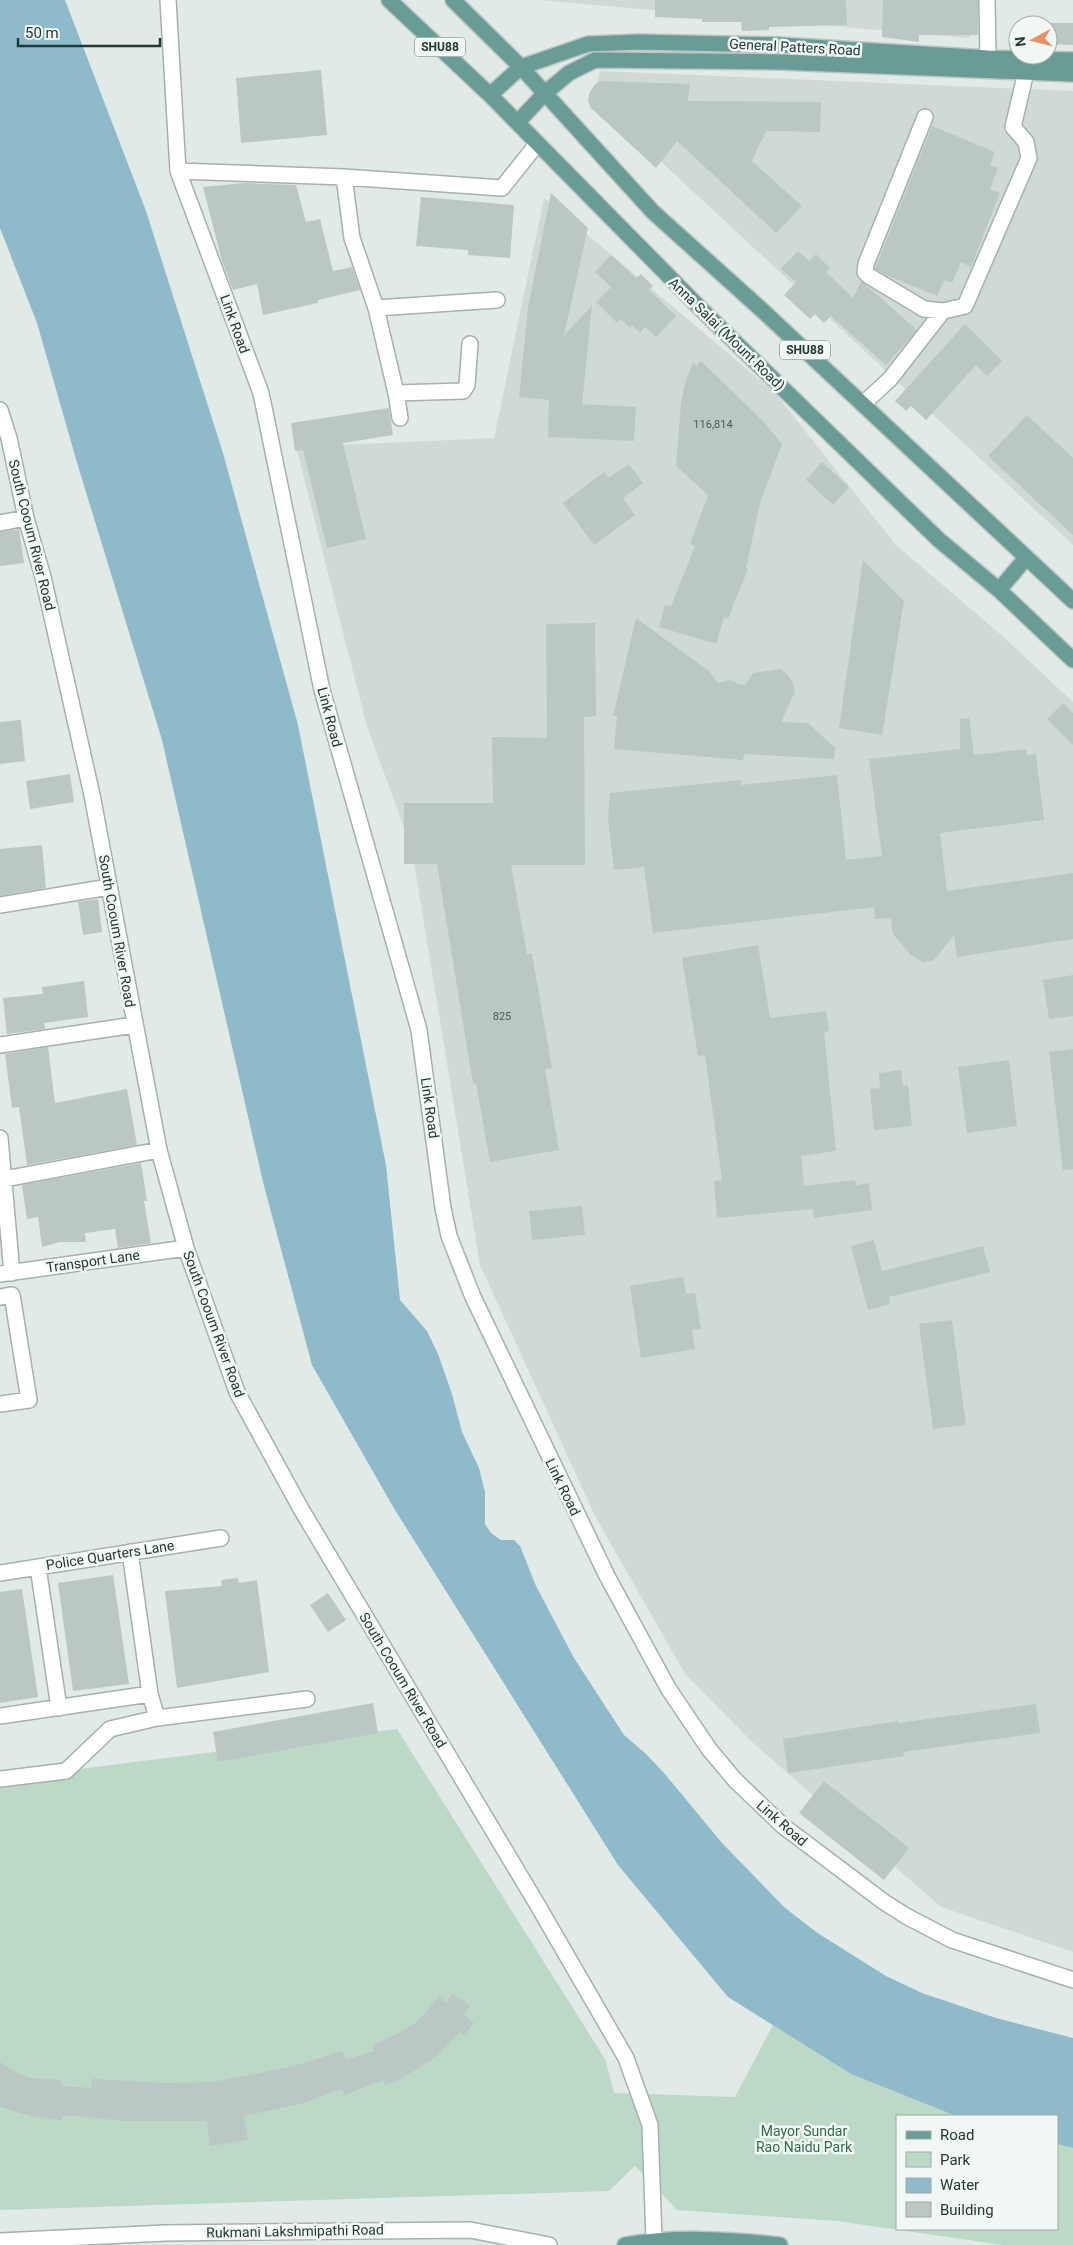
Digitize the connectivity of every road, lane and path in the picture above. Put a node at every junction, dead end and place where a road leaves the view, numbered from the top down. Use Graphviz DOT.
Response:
graph roads {
  1 [pos="168,0"];
  2 [pos="389,0"];
  3 [pos="453,0"];
  4 [pos="987,0"];
  5 [pos="988,58"];
  6 [pos="1073,60"];
  7 [pos="521,67"];
  8 [pos="1026,72"];
  9 [pos="1073,74"];
  10 [pos="544,94"];
  11 [pos="490,95"];
  12 [pos="925,117"];
  13 [pos="518,122"];
  14 [pos="537,144"];
  15 [pos="178,171"];
  16 [pos="344,177"];
  17 [pos="497,300"];
  18 [pos="376,308"];
  19 [pos="943,311"];
  20 [pos="470,344"];
  21 [pos="396,393"];
  22 [pos="862,404"];
  23 [pos="0,410"];
  24 [pos="400,418"];
  25 [pos="26,518"];
  26 [pos="0,523"];
  27 [pos="1026,558"];
  28 [pos="999,590"];
  29 [pos="1073,601"];
  30 [pos="1073,660"];
  31 [pos="109,887"];
  32 [pos="0,905"];
  33 [pos="134,1025"];
  34 [pos="0,1045"];
  35 [pos="0,1138"];
  36 [pos="159,1150"];
  37 [pos="2,1180"];
  38 [pos="186,1248"];
  39 [pos="6,1273"];
  40 [pos="0,1297"];
  41 [pos="0,1404"];
  42 [pos="221,1538"];
  43 [pos="130,1552"];
  44 [pos="38,1567"];
  45 [pos="0,1573"];
  46 [pos="150,1694"];
  47 [pos="307,1699"];
  48 [pos="59,1708"];
  49 [pos="0,1716"];
  50 [pos="157,1718"];
  51 [pos="0,1779"];
  52 [pos="1073,1980"];
  53 [pos="470,2230"];
  54 [pos="220,2238"];
  55 [pos="141,2240"];
  56 [pos="654,2240"];
  57 [pos="0,2241"];
  58 [pos="482,2245"];
  59 [pos="549,2245"];
  60 [pos="625,2245"];
  61 [pos="780,2245"];
  1 -- 15 [label="street, Link Road"];
  2 -- 11 [label="main road, Anna Salai (Mount Road) / SHU88"];
  3 -- 7 [label="main road, SHU88"];
  4 -- 5 [label="street"];
  5 -- 6 [label="main road, General Patters Road"];
  5 -- 7 [label="main road, General Patters Road"];
  7 -- 10 [label="main road, SHU88"];
  7 -- 11 [label="main road"];
  8 -- 9 [label="main road, General Patters Road"];
  8 -- 10 [label="main road, General Patters Road"];
  8 -- 19 [label="street"];
  10 -- 13 [label="main road, General Patters Road"];
  10 -- 22 [label="main road, SHU88"];
  11 -- 13 [label="main road, Anna Salai (Mount Road) / SHU88"];
  12 -- 19 [label="street"];
  13 -- 14 [label="main road, Anna Salai (Mount Road) / SHU88"];
  14 -- 16 [label="street"];
  14 -- 28 [label="main road, Anna Salai (Mount Road) / SHU88"];
  15 -- 16 [label="street"];
  15 -- 52 [label="street, Link Road"];
  16 -- 18 [label="street"];
  17 -- 18 [label="street"];
  18 -- 21 [label="street"];
  19 -- 22 [label="street"];
  20 -- 21 [label="street"];
  21 -- 24 [label="street"];
  22 -- 27 [label="main road, SHU88"];
  23 -- 25 [label="street, South Cooum River Road"];
  25 -- 26 [label="street"];
  25 -- 31 [label="street, South Cooum River Road"];
  27 -- 28 [label="main road"];
  27 -- 29 [label="main road, SHU88"];
  28 -- 30 [label="main road, Anna Salai (Mount Road) / SHU88"];
  31 -- 32 [label="street"];
  31 -- 33 [label="street, South Cooum River Road"];
  33 -- 34 [label="street"];
  33 -- 36 [label="street, South Cooum River Road"];
  35 -- 37 [label="street"];
  36 -- 37 [label="street"];
  36 -- 38 [label="street, South Cooum River Road"];
  37 -- 39 [label="street"];
  38 -- 39 [label="street, Transport Lane"];
  38 -- 56 [label="street, South Cooum River Road"];
  40 -- 41 [label="street"];
  42 -- 43 [label="street, Police Quarters Lane"];
  43 -- 44 [label="street, Police Quarters Lane"];
  43 -- 46 [label="street"];
  44 -- 45 [label="street, Police Quarters Lane"];
  44 -- 48 [label="street"];
  46 -- 48 [label="street"];
  46 -- 50 [label="street"];
  47 -- 50 [label="street"];
  48 -- 49 [label="street"];
  50 -- 51 [label="street"];
  53 -- 54 [label="street, Rukmani Lakshmipathi Road"];
  53 -- 58 [label="street"];
  53 -- 59 [label="street, Rukmani Lakshmipathi Road"];
  54 -- 55 [label="street, Rukmani Lakshmipathi Road"];
  55 -- 57 [label="street, Rukmani Lakshmipathi Road"];
  56 -- 60 [label="main road"];
  56 -- 61 [label="main road"];
}
